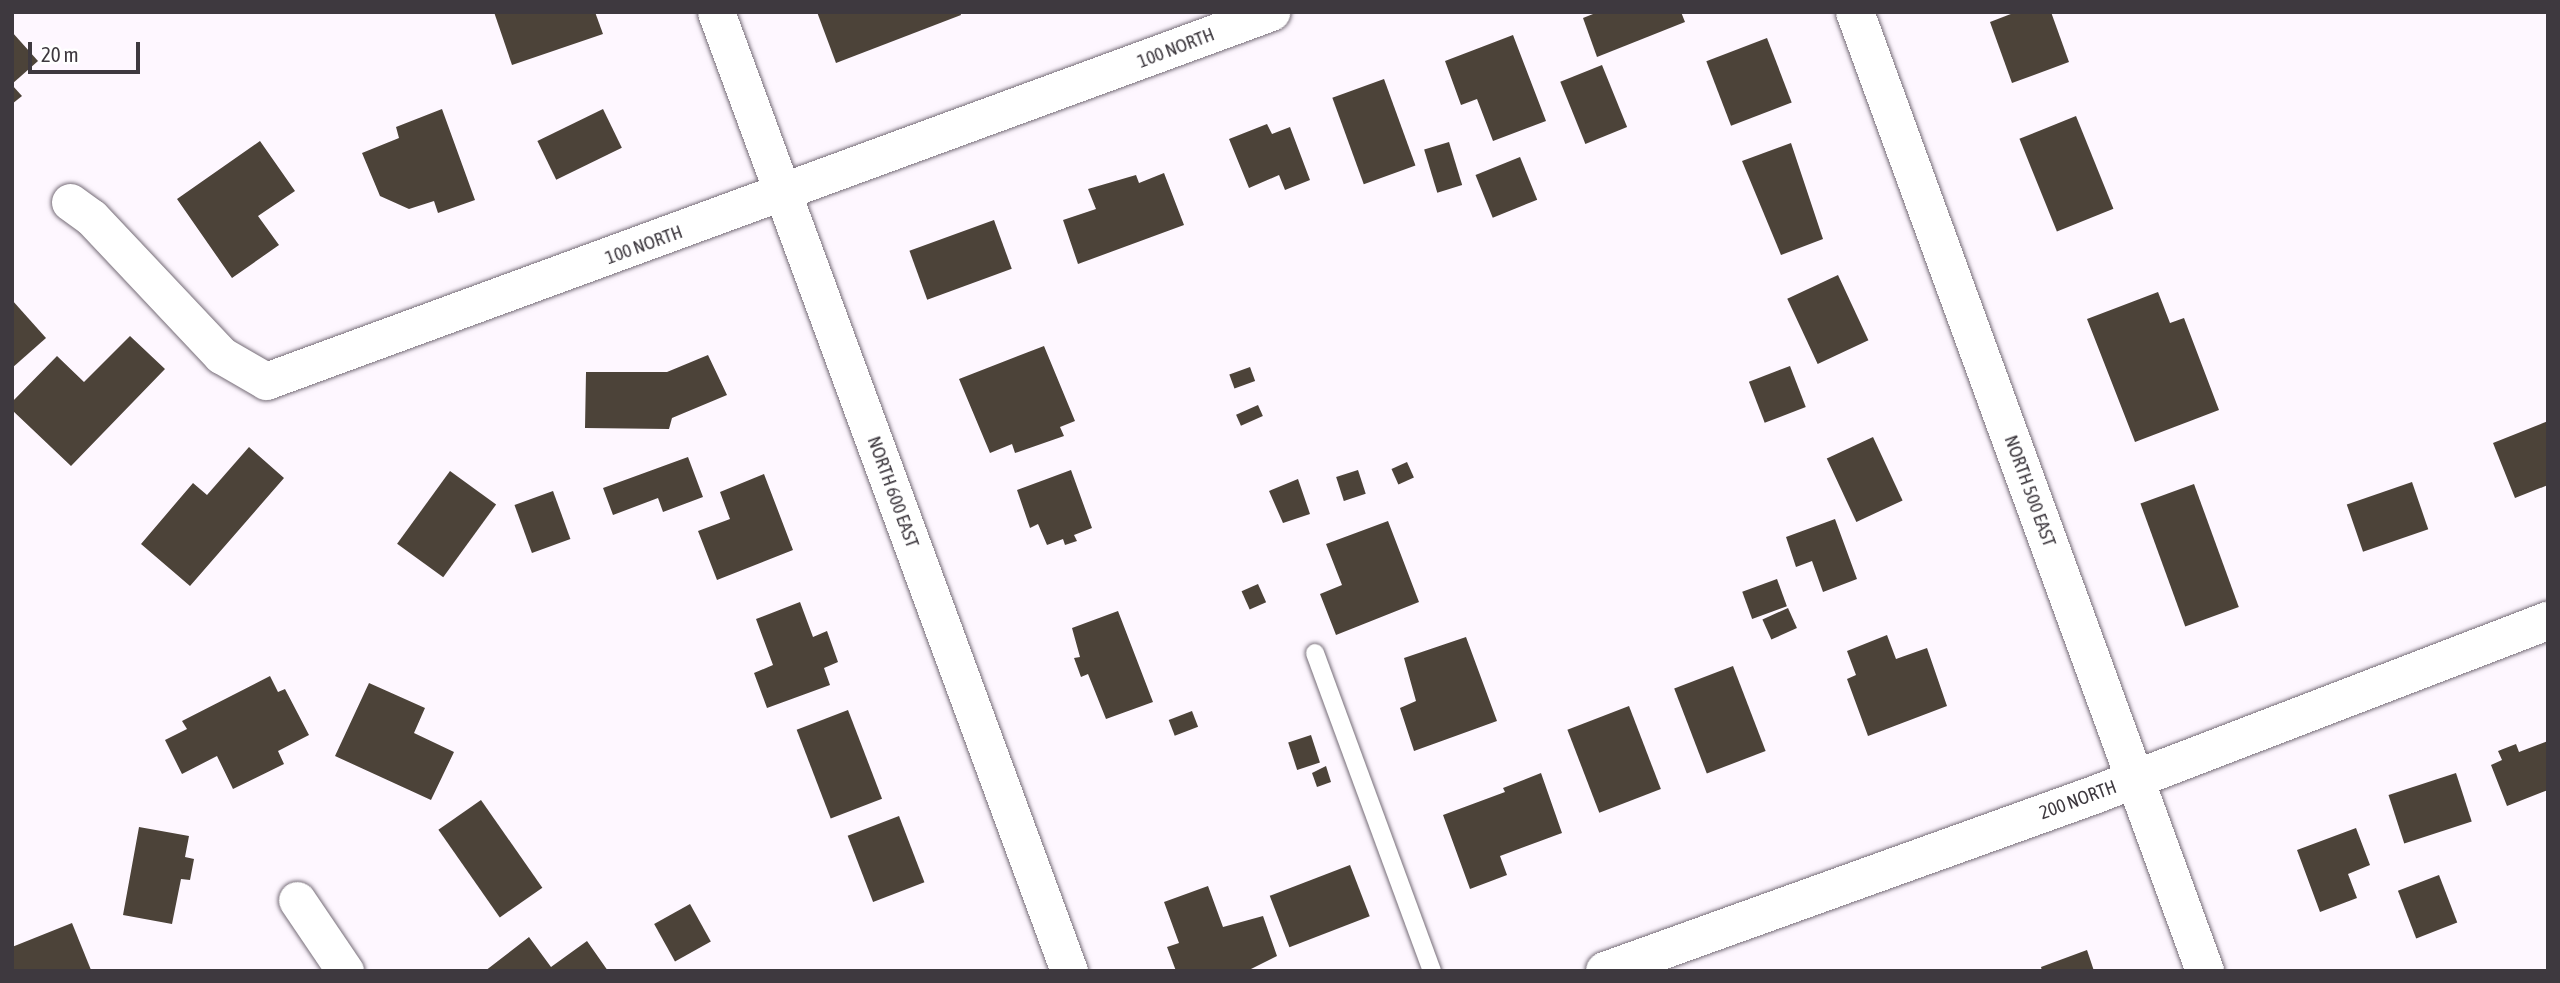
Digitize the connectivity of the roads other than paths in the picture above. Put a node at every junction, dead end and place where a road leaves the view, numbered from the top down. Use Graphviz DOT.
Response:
graph roads {
  1 [pos="716,12"];
  2 [pos="1271,12"];
  3 [pos="1855,12"];
  4 [pos="784,194"];
  5 [pos="70,202"];
  6 [pos="2548,621"];
  7 [pos="1315,653"];
  8 [pos="2135,778"];
  9 [pos="297,900"];
  10 [pos="345,971"];
  11 [pos="1069,971"];
  12 [pos="1432,971"];
  13 [pos="1605,971"];
  14 [pos="2205,971"];
  1 -- 4 [label="street, NORTH 600 EAST"];
  2 -- 4 [label="street, 100 NORTH"];
  3 -- 8 [label="street, NORTH 500 EAST"];
  4 -- 5 [label="street, 100 NORTH"];
  4 -- 11 [label="street, NORTH 600 EAST"];
  6 -- 8 [label="street, 200 NORTH"];
  7 -- 12 [label="lane"];
  8 -- 13 [label="street, 200 NORTH"];
  8 -- 14 [label="street, NORTH 500 EAST"];
  9 -- 10 [label="street"];
}
